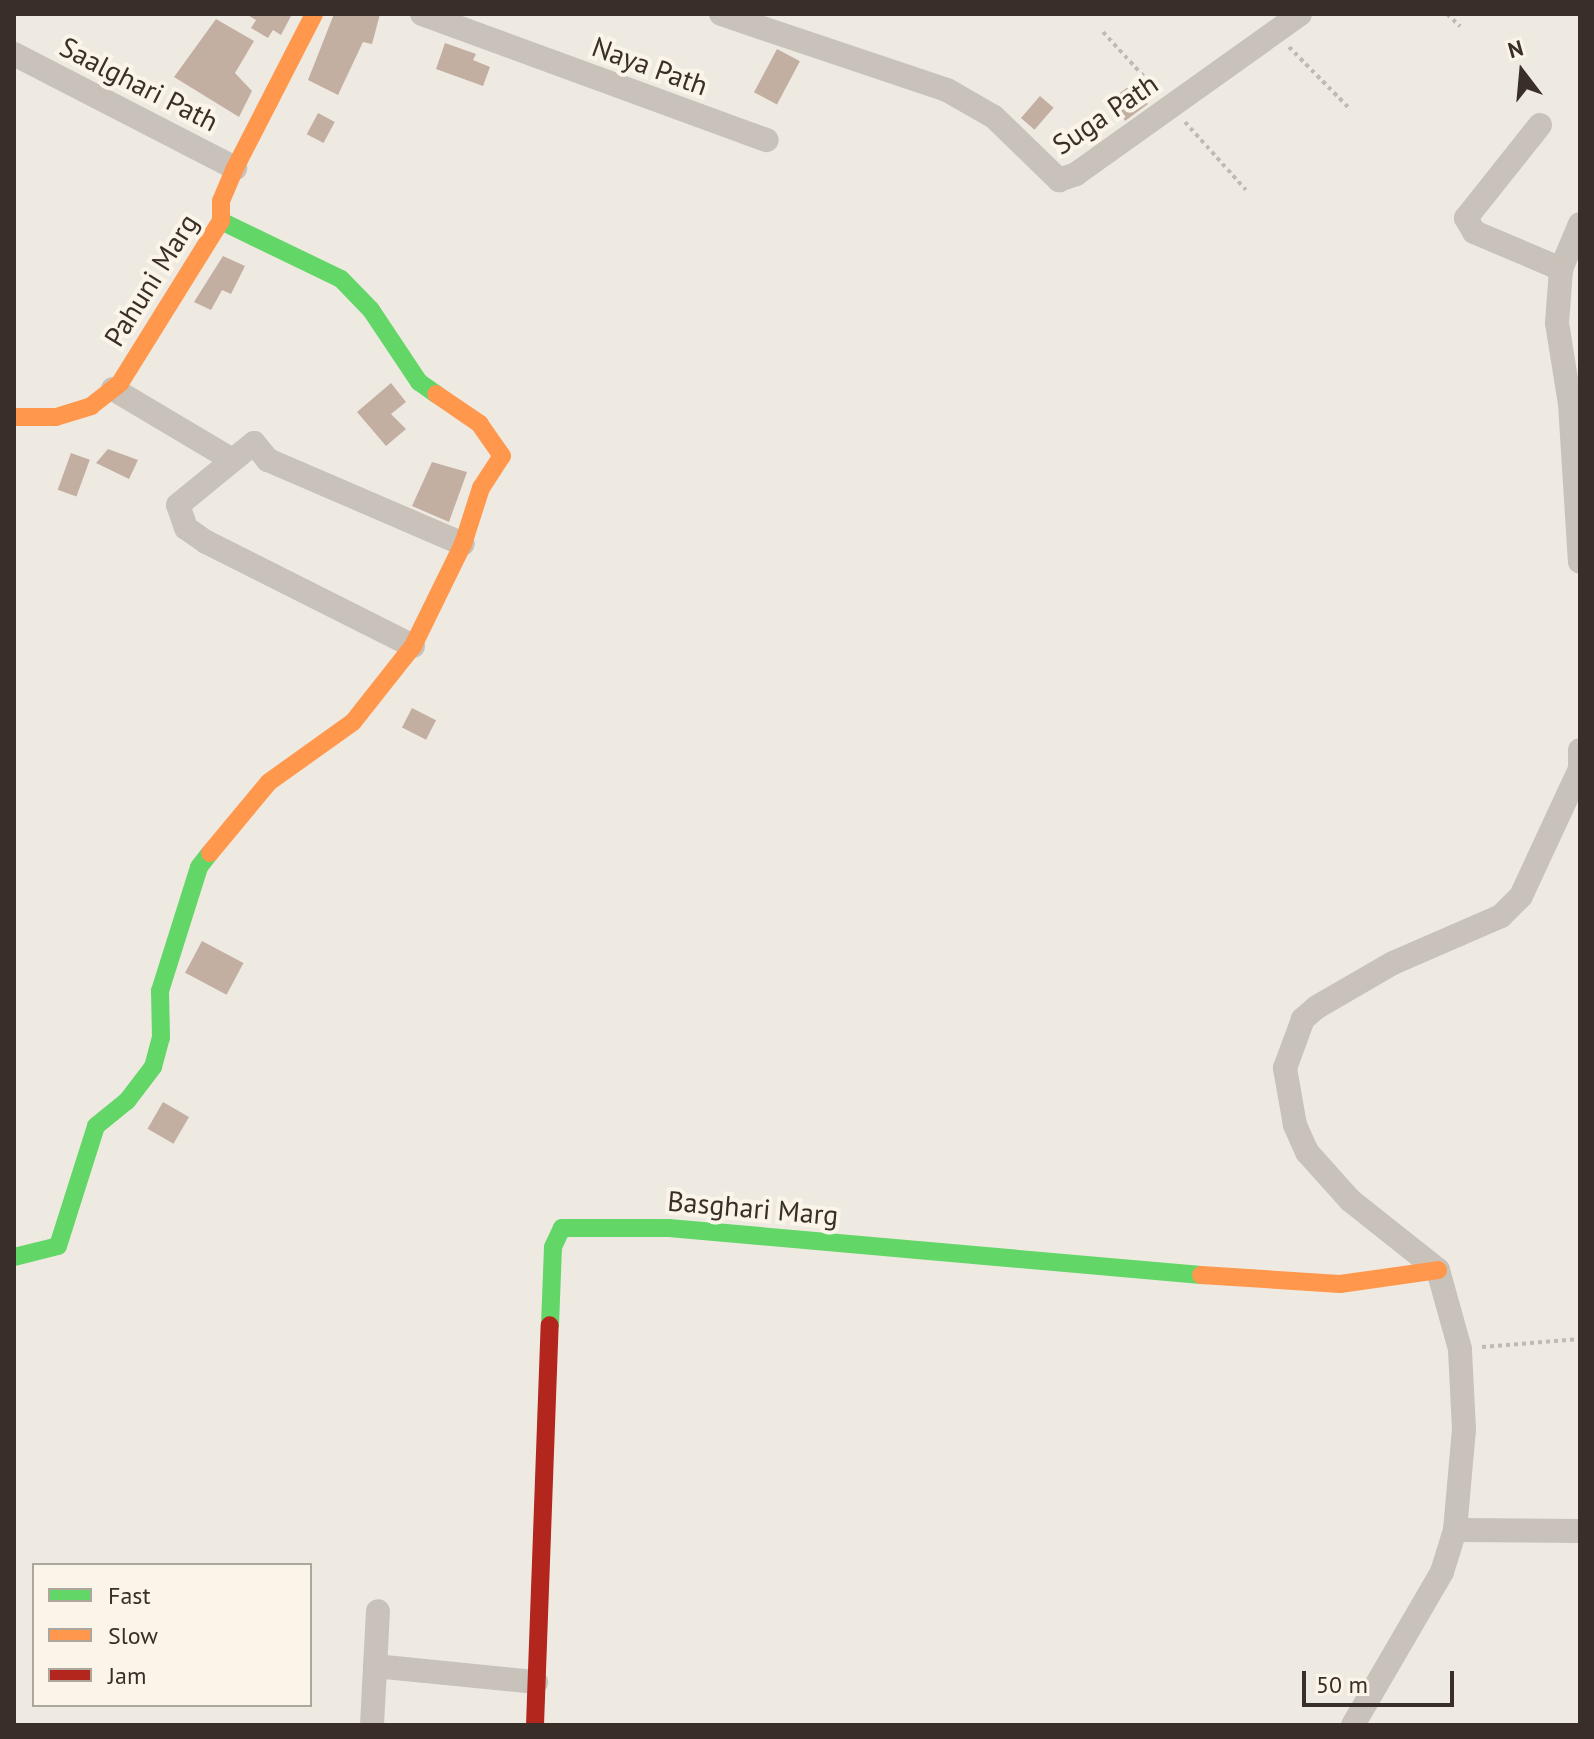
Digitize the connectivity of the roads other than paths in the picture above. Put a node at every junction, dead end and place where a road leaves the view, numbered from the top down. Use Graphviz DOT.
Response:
graph roads {
  1 [pos="314,14"];
  2 [pos="422,14"];
  3 [pos="721,14"];
  4 [pos="1300,14"];
  5 [pos="14,54"];
  6 [pos="1540,125"];
  7 [pos="767,140"];
  8 [pos="235,168"];
  9 [pos="221,221"];
  10 [pos="1580,224"];
  11 [pos="1561,269"];
  12 [pos="1568,324"];
  13 [pos="113,389"];
  14 [pos="14,417"];
  15 [pos="231,459"];
  16 [pos="463,544"];
  17 [pos="1580,562"];
  18 [pos="413,646"];
  19 [pos="1580,750"];
  20 [pos="14,1257"];
  21 [pos="1438,1270"];
  22 [pos="1455,1530"];
  23 [pos="1580,1531"];
  24 [pos="378,1611"];
  25 [pos="375,1666"];
  26 [pos="536,1682"];
  27 [pos="372,1725"];
  28 [pos="535,1725"];
  29 [pos="1353,1725"];
  1 -- 8 [label="street, Pahuni Marg"];
  2 -- 7 [label="street, Naya Path"];
  3 -- 4 [label="street, Suga Path"];
  5 -- 8 [label="street, Saalghari Path"];
  6 -- 11 [label="street"];
  8 -- 9 [label="street, Pahuni Marg"];
  9 -- 13 [label="street, Pahuni Marg"];
  9 -- 16 [label="street"];
  10 -- 11 [label="street"];
  11 -- 12 [label="street"];
  12 -- 17 [label="street"];
  13 -- 14 [label="street, Pahuni Marg"];
  13 -- 15 [label="street"];
  15 -- 16 [label="street"];
  15 -- 18 [label="street"];
  16 -- 18 [label="street"];
  18 -- 20 [label="street"];
  19 -- 21 [label="street"];
  21 -- 22 [label="street"];
  21 -- 26 [label="street, Basghari Marg"];
  22 -- 23 [label="street"];
  22 -- 29 [label="street"];
  24 -- 25 [label="street"];
  25 -- 26 [label="street"];
  25 -- 27 [label="street"];
  26 -- 28 [label="street, Basghari Marg"];
}
